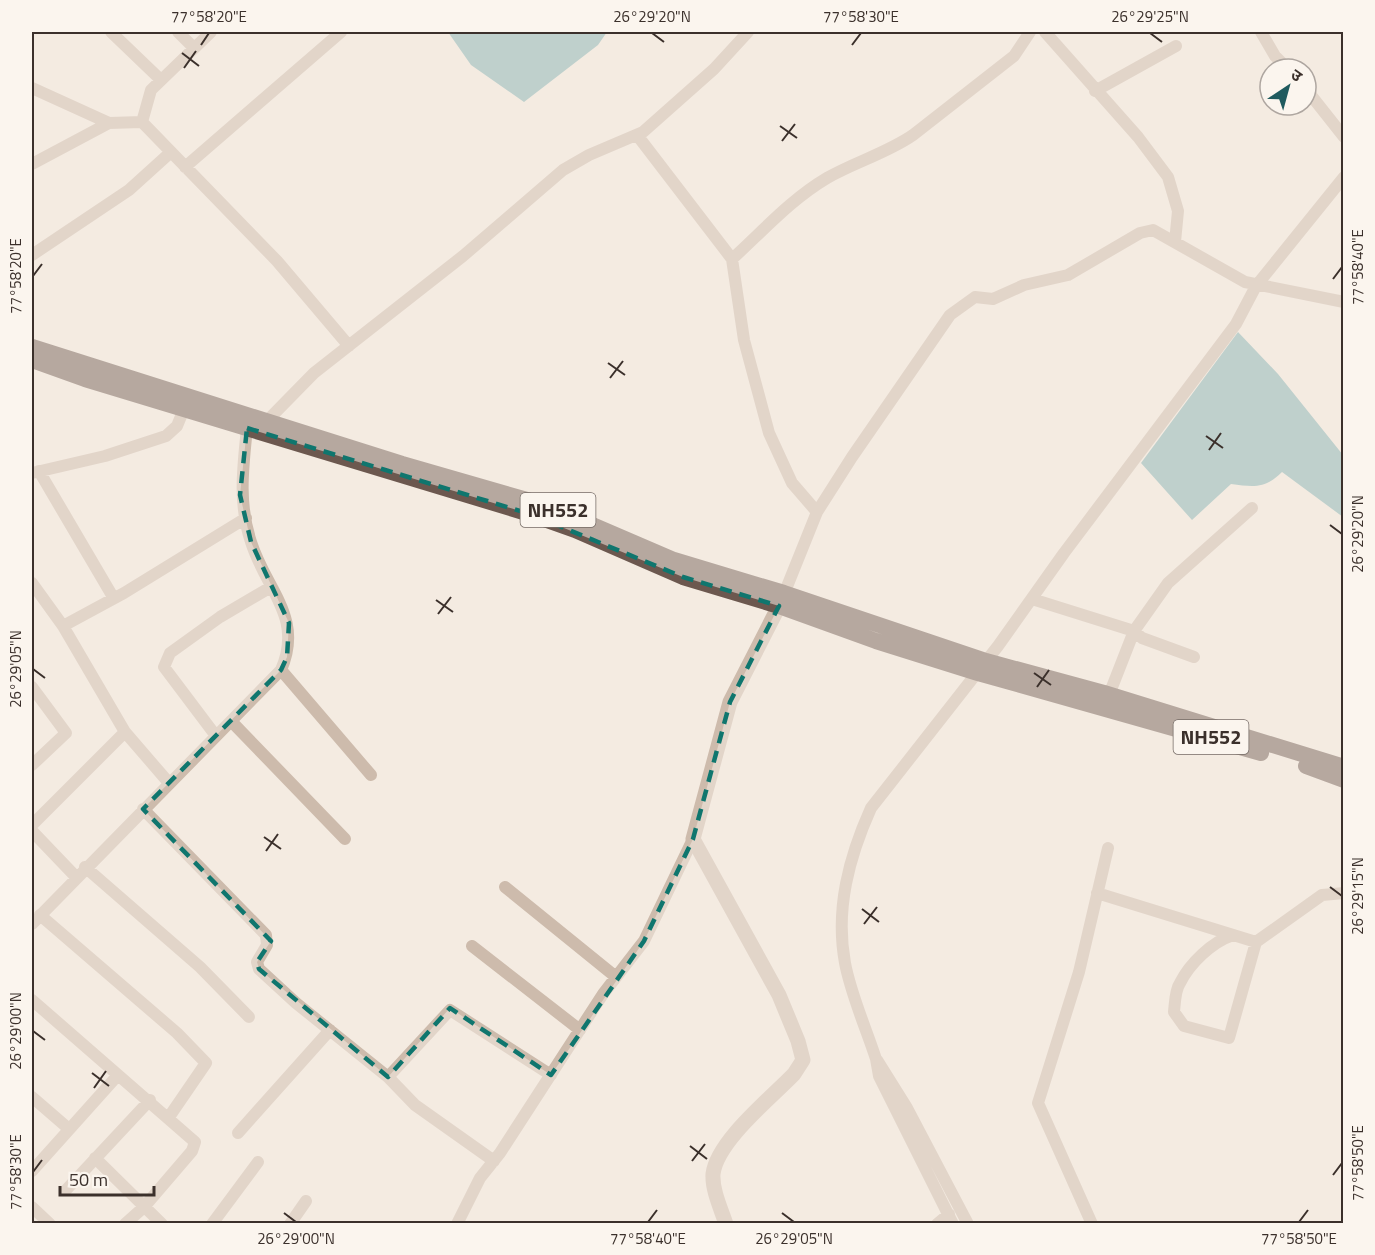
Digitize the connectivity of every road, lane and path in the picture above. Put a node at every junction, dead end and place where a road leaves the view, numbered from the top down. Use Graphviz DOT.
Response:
graph roads {
  1 [pos="111,32"];
  2 [pos="178,32"];
  3 [pos="211,32"];
  4 [pos="341,32"];
  5 [pos="748,32"];
  6 [pos="1030,32"];
  7 [pos="1045,32"];
  8 [pos="1261,32"];
  9 [pos="1176,46"];
  10 [pos="194,48"];
  11 [pos="1276,57"];
  12 [pos="161,80"];
  13 [pos="34,91"];
  14 [pos="1095,91"];
  15 [pos="1318,104"];
  16 [pos="142,122"];
  17 [pos="109,123"];
  18 [pos="637,135"];
  19 [pos="1344,137"];
  20 [pos="171,152"];
  21 [pos="32,165"];
  22 [pos="185,167"];
  23 [pos="1344,177"];
  24 [pos="1175,242"];
  25 [pos="32,255"];
  26 [pos="732,259"];
  27 [pos="1251,284"];
  28 [pos="1344,302"];
  29 [pos="349,346"];
  30 [pos="32,347"];
  31 [pos="32,360"];
  32 [pos="184,409"];
  33 [pos="258,426"];
  34 [pos="35,472"];
  35 [pos="1252,508"];
  36 [pos="817,512"];
  37 [pos="246,518"];
  38 [pos="32,583"];
  39 [pos="272,587"];
  40 [pos="113,597"];
  41 [pos="781,599"];
  42 [pos="1032,599"];
  43 [pos="63,626"];
  44 [pos="1134,631"];
  45 [pos="1194,657"];
  46 [pos="982,667"];
  47 [pos="281,670"];
  48 [pos="32,687"];
  49 [pos="1107,701"];
  50 [pos="231,721"];
  51 [pos="125,732"];
  52 [pos="216,736"];
  53 [pos="32,765"];
  54 [pos="1344,767"];
  55 [pos="371,776"];
  56 [pos="1344,780"];
  57 [pos="169,783"];
  58 [pos="143,809"];
  59 [pos="32,825"];
  60 [pos="32,831"];
  61 [pos="345,838"];
  62 [pos="693,839"];
  63 [pos="1108,848"];
  64 [pos="85,867"];
  65 [pos="76,877"];
  66 [pos="505,887"];
  67 [pos="1097,893"];
  68 [pos="1344,893"];
  69 [pos="36,920"];
  70 [pos="1233,935"];
  71 [pos="1256,942"];
  72 [pos="472,946"];
  73 [pos="616,977"];
  74 [pos="32,1000"];
  75 [pos="249,1017"];
  76 [pos="330,1030"];
  77 [pos="580,1030"];
  78 [pos="876,1059"];
  79 [pos="118,1075"];
  80 [pos="551,1075"];
  81 [pos="388,1077"];
  82 [pos="32,1097"];
  83 [pos="150,1100"];
  84 [pos="169,1117"];
  85 [pos="69,1129"];
  86 [pos="238,1133"];
  87 [pos="95,1158"];
  88 [pos="494,1161"];
  89 [pos="258,1162"];
  90 [pos="32,1171"];
  91 [pos="66,1190"];
  92 [pos="306,1201"];
  93 [pos="32,1207"];
  94 [pos="144,1207"];
  95 [pos="951,1219"];
  96 [pos="45,1222"];
  97 [pos="125,1224"];
  98 [pos="162,1224"];
  99 [pos="212,1224"];
  100 [pos="290,1224"];
  101 [pos="457,1224"];
  102 [pos="726,1224"];
  103 [pos="937,1224"];
  104 [pos="968,1224"];
  105 [pos="1092,1224"];
  1 -- 12 [label="street"];
  2 -- 10 [label="street"];
  3 -- 10 [label="street"];
  4 -- 22 [label="street"];
  5 -- 18 [label="street"];
  6 -- 26 [label="street"];
  7 -- 14 [label="street"];
  8 -- 11 [label="street"];
  9 -- 14 [label="street"];
  10 -- 12 [label="street"];
  12 -- 16 [label="street"];
  13 -- 17 [label="street"];
  14 -- 24 [label="street"];
  15 -- 19 [label="street"];
  16 -- 17 [label="street"];
  16 -- 20 [label="street"];
  17 -- 21 [label="street"];
  18 -- 26 [label="street"];
  18 -- 29 [label="street"];
  20 -- 22 [label="street"];
  20 -- 25 [label="street"];
  22 -- 29 [label="street"];
  23 -- 27 [label="street"];
  24 -- 27 [label="street"];
  24 -- 36 [label="street"];
  26 -- 36 [label="street"];
  27 -- 28 [label="street"];
  27 -- 42 [label="street"];
  29 -- 33 [label="street"];
  30 -- 33 [label="highway, NH552"];
  31 -- 32 [label="highway, NH552"];
  32 -- 33 [label="highway, NH552"];
  32 -- 34 [label="street"];
  33 -- 37 [label="street"];
  33 -- 41 [label="highway, NH552"];
  34 -- 40 [label="street"];
  35 -- 44 [label="street"];
  36 -- 41 [label="street"];
  37 -- 39 [label="street"];
  37 -- 40 [label="street"];
  38 -- 43 [label="street"];
  39 -- 47 [label="street"];
  39 -- 52 [label="street"];
  40 -- 43 [label="street"];
  41 -- 46 [label="highway, NH552"];
  41 -- 62 [label="street"];
  42 -- 44 [label="street"];
  42 -- 46 [label="street"];
  43 -- 51 [label="street"];
  44 -- 45 [label="street"];
  44 -- 49 [label="street"];
  46 -- 49 [label="highway, NH552"];
  46 -- 78 [label="street"];
  47 -- 50 [label="street"];
  47 -- 55 [label="street"];
  48 -- 53 [label="street"];
  49 -- 54 [label="highway, NH552"];
  49 -- 56 [label="highway, NH552"];
  50 -- 52 [label="street"];
  50 -- 61 [label="street"];
  51 -- 57 [label="street"];
  51 -- 59 [label="street"];
  52 -- 57 [label="street"];
  57 -- 58 [label="street"];
  58 -- 64 [label="street"];
  58 -- 76 [label="street"];
  60 -- 65 [label="street"];
  62 -- 73 [label="street"];
  62 -- 102 [label="street"];
  63 -- 67 [label="street"];
  64 -- 65 [label="street"];
  64 -- 75 [label="street"];
  65 -- 69 [label="street"];
  66 -- 73 [label="street"];
  67 -- 70 [label="street"];
  67 -- 105 [label="street"];
  68 -- 71 [label="street"];
  69 -- 84 [label="street"];
  70 -- 71 [label="street"];
  70 -- 71 [label="street"];
  72 -- 77 [label="street"];
  73 -- 77 [label="street"];
  74 -- 79 [label="street"];
  76 -- 81 [label="street"];
  76 -- 86 [label="street"];
  77 -- 80 [label="street"];
  78 -- 95 [label="street"];
  78 -- 104 [label="street"];
  79 -- 83 [label="street"];
  79 -- 85 [label="street"];
  80 -- 81 [label="street"];
  80 -- 88 [label="street"];
  81 -- 88 [label="street"];
  82 -- 85 [label="street"];
  83 -- 84 [label="street"];
  83 -- 87 [label="street"];
  84 -- 94 [label="street"];
  85 -- 90 [label="street"];
  87 -- 91 [label="street"];
  87 -- 94 [label="street"];
  88 -- 101 [label="street"];
  89 -- 99 [label="street"];
  92 -- 100 [label="street"];
  93 -- 96 [label="street"];
  94 -- 97 [label="street"];
  94 -- 98 [label="street"];
  95 -- 103 [label="street"];
}
